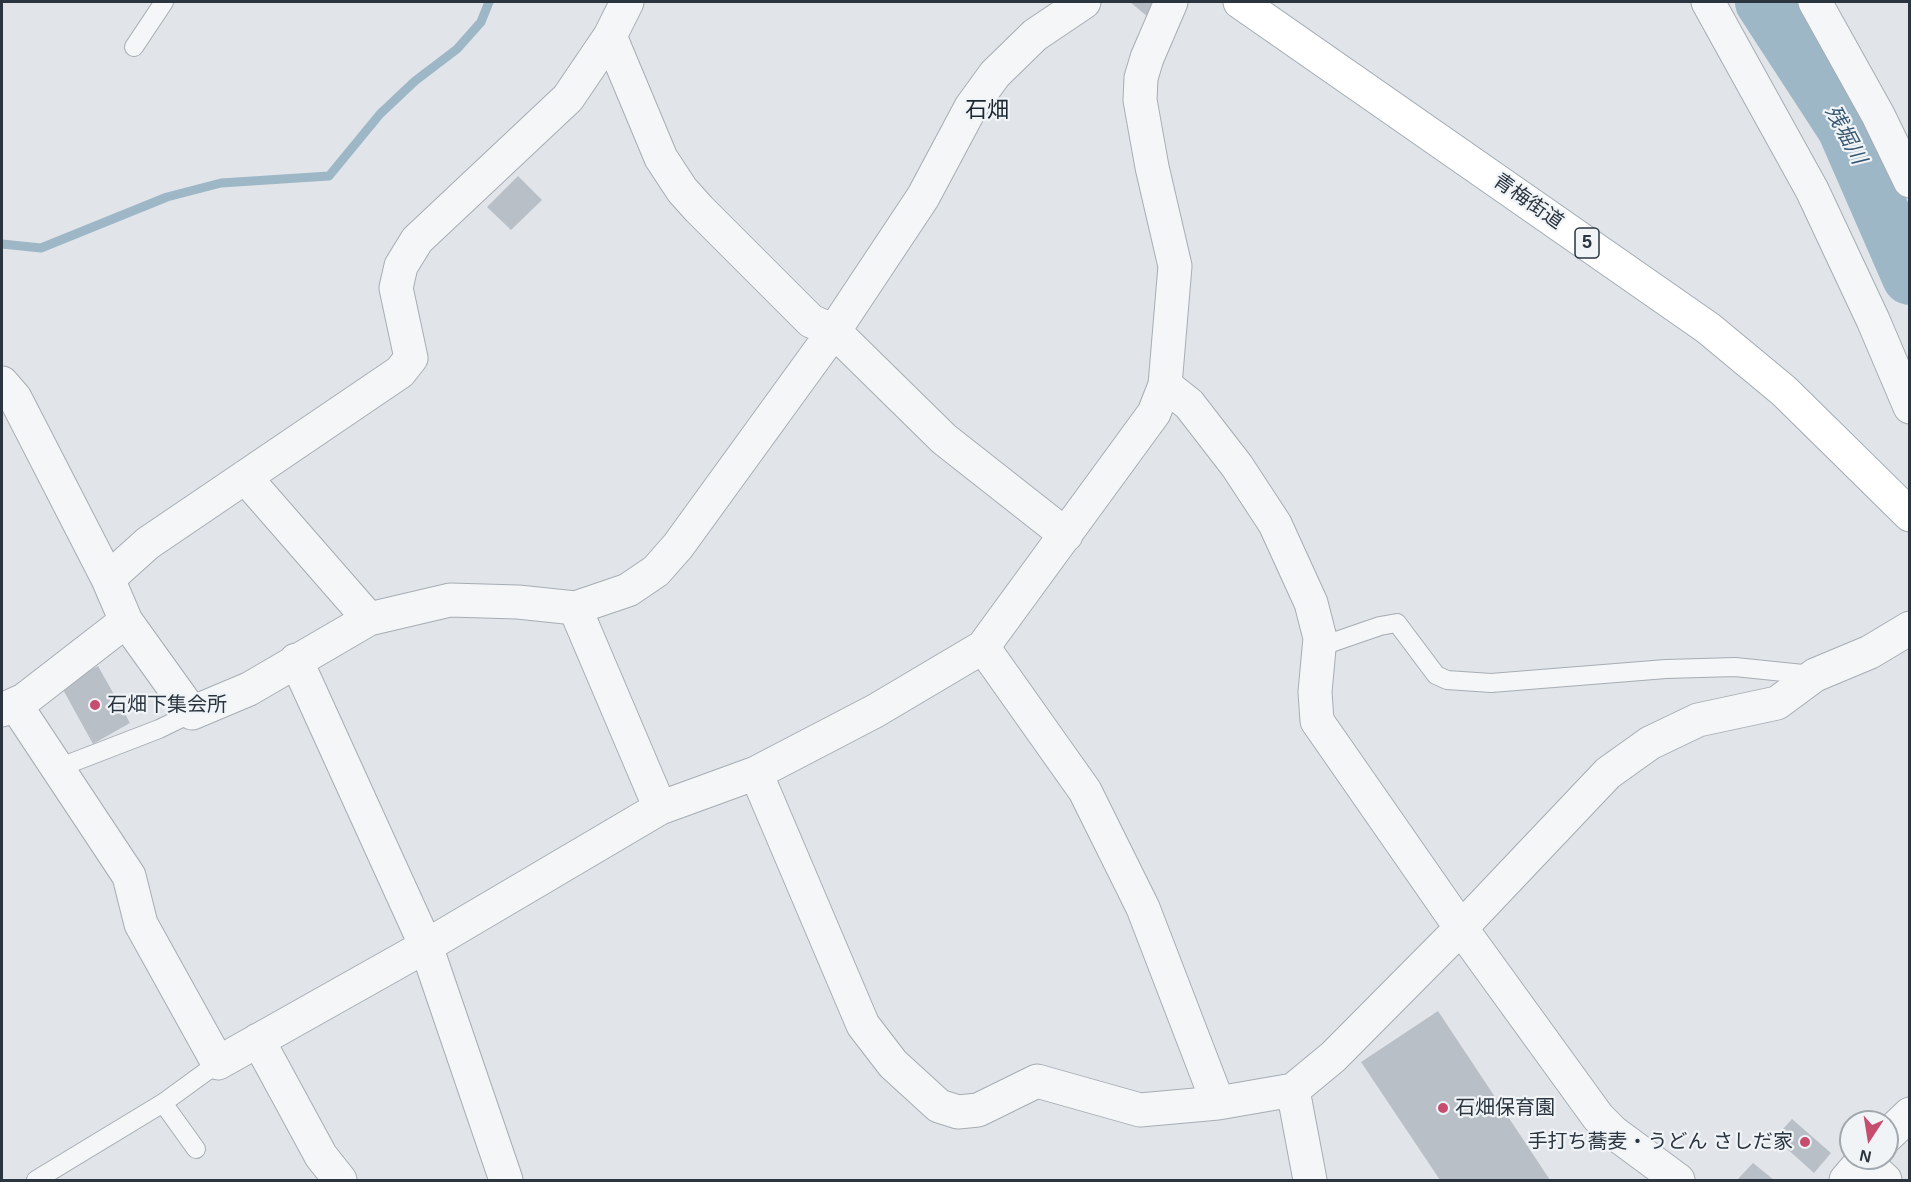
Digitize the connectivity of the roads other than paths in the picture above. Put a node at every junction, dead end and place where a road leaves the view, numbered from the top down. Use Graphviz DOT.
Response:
graph roads {
  1 [pos="164,2"];
  2 [pos="627,2"];
  3 [pos="1084,2"];
  4 [pos="1171,2"];
  5 [pos="1240,2"];
  6 [pos="1708,2"];
  7 [pos="1815,2"];
  8 [pos="610,36"];
  9 [pos="134,47"];
  10 [pos="1910,181"];
  11 [pos="834,331"];
  12 [pos="2,383"];
  13 [pos="1165,385"];
  14 [pos="1910,407"];
  15 [pos="245,477"];
  16 [pos="1907,507"];
  17 [pos="1066,535"];
  18 [pos="108,579"];
  19 [pos="575,608"];
  20 [pos="369,619"];
  21 [pos="126,621"];
  22 [pos="1910,628"];
  23 [pos="983,647"];
  24 [pos="1319,647"];
  25 [pos="296,660"];
  26 [pos="1815,675"];
  27 [pos="8,707"];
  28 [pos="192,713"];
  29 [pos="58,768"];
  30 [pos="756,773"];
  31 [pos="660,808"];
  32 [pos="1461,928"];
  33 [pos="426,945"];
  34 [pos="258,1040"];
  35 [pos="218,1063"];
  36 [pos="1293,1090"];
  37 [pos="163,1103"];
  38 [pos="1218,1103"];
  39 [pos="1910,1113"];
  40 [pos="1899,1124"];
  41 [pos="196,1149"];
  42 [pos="36,1180"];
  43 [pos="340,1180"];
  44 [pos="506,1180"];
  45 [pos="1310,1180"];
  46 [pos="1678,1180"];
  1 -- 9 [label="lane"];
  2 -- 8 [label="street"];
  3 -- 11 [label="street"];
  4 -- 13 [label="street"];
  5 -- 16 [label="main road, 青梅街道 / 5"];
  6 -- 14 [label="street"];
  7 -- 10 [label="street"];
  8 -- 11 [label="street"];
  8 -- 15 [label="street"];
  11 -- 17 [label="street"];
  11 -- 19 [label="street"];
  12 -- 18 [label="street"];
  13 -- 17 [label="street"];
  13 -- 24 [label="street"];
  15 -- 18 [label="street"];
  15 -- 20 [label="street"];
  17 -- 23 [label="street"];
  18 -- 21 [label="street"];
  19 -- 20 [label="street"];
  19 -- 31 [label="street"];
  20 -- 25 [label="street"];
  21 -- 27 [label="street"];
  21 -- 28 [label="street"];
  22 -- 26 [label="street"];
  23 -- 30 [label="street"];
  23 -- 38 [label="street"];
  24 -- 26 [label="lane"];
  24 -- 32 [label="street"];
  25 -- 28 [label="street"];
  25 -- 33 [label="street"];
  26 -- 32 [label="street"];
  27 -- 29 [label="street"];
  28 -- 29 [label="lane"];
  29 -- 35 [label="street"];
  30 -- 31 [label="street"];
  30 -- 38 [label="street"];
  31 -- 33 [label="street"];
  32 -- 36 [label="street"];
  32 -- 46 [label="street"];
  33 -- 34 [label="street"];
  33 -- 44 [label="street"];
  34 -- 35 [label="street"];
  34 -- 43 [label="street"];
  35 -- 37 [label="lane"];
  36 -- 38 [label="street"];
  36 -- 45 [label="street"];
  37 -- 41 [label="lane"];
  37 -- 42 [label="lane"];
  39 -- 40 [label="street"];
}
